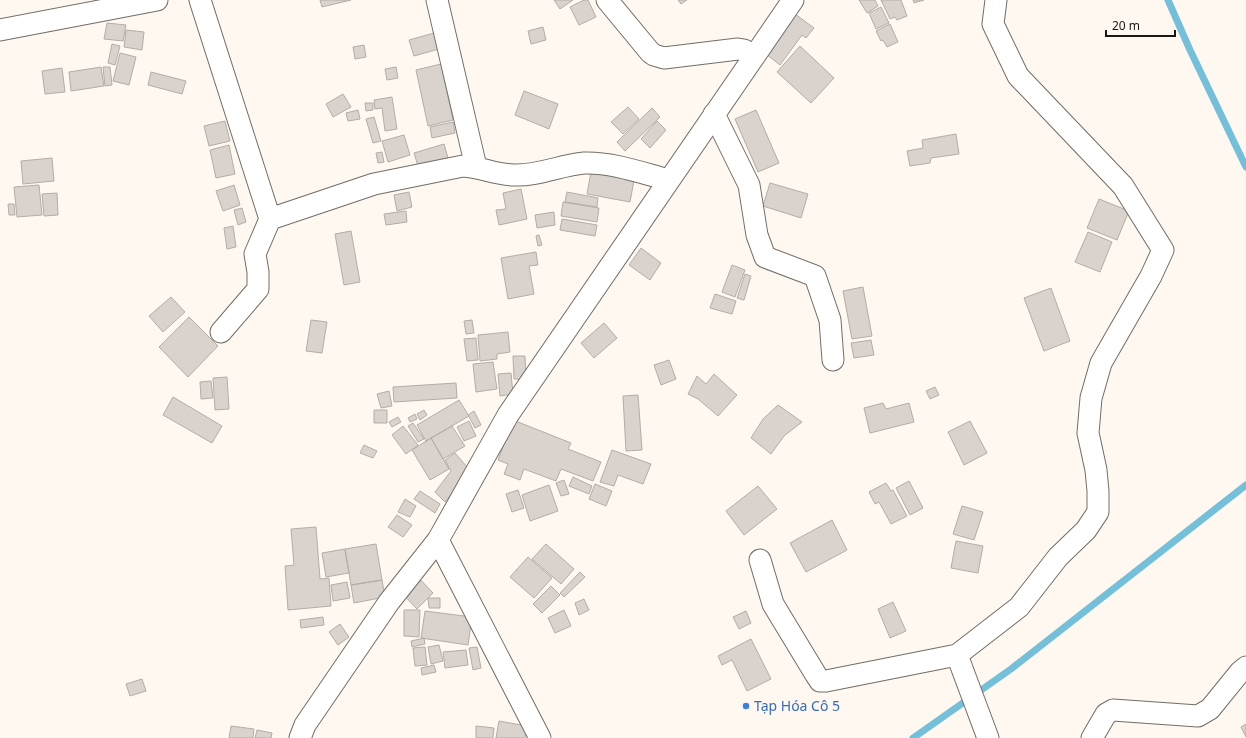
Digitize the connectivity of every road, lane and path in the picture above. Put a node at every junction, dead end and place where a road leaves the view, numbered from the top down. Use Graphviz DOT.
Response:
graph roads {
  1 [pos="157,0"];
  2 [pos="200,0"];
  3 [pos="437,0"];
  4 [pos="607,0"];
  5 [pos="792,0"];
  6 [pos="996,0"];
  7 [pos="0,30"];
  8 [pos="754,56"];
  9 [pos="714,114"];
  10 [pos="476,167"];
  11 [pos="669,180"];
  12 [pos="270,219"];
  13 [pos="221,332"];
  14 [pos="833,360"];
  15 [pos="438,540"];
  16 [pos="760,560"];
  17 [pos="957,655"];
  18 [pos="1246,667"];
  19 [pos="300,738"];
  20 [pos="540,738"];
  21 [pos="988,738"];
  22 [pos="1092,738"];
  1 -- 7 [label="street"];
  2 -- 12 [label="street"];
  3 -- 10 [label="street"];
  4 -- 8 [label="street"];
  5 -- 8 [label="street"];
  6 -- 17 [label="street"];
  8 -- 9 [label="street"];
  9 -- 11 [label="street"];
  9 -- 14 [label="street"];
  10 -- 11 [label="street"];
  10 -- 12 [label="street"];
  11 -- 15 [label="street"];
  12 -- 13 [label="street"];
  15 -- 19 [label="street"];
  15 -- 20 [label="street"];
  16 -- 17 [label="street"];
  17 -- 21 [label="street"];
  18 -- 22 [label="street"];
}
